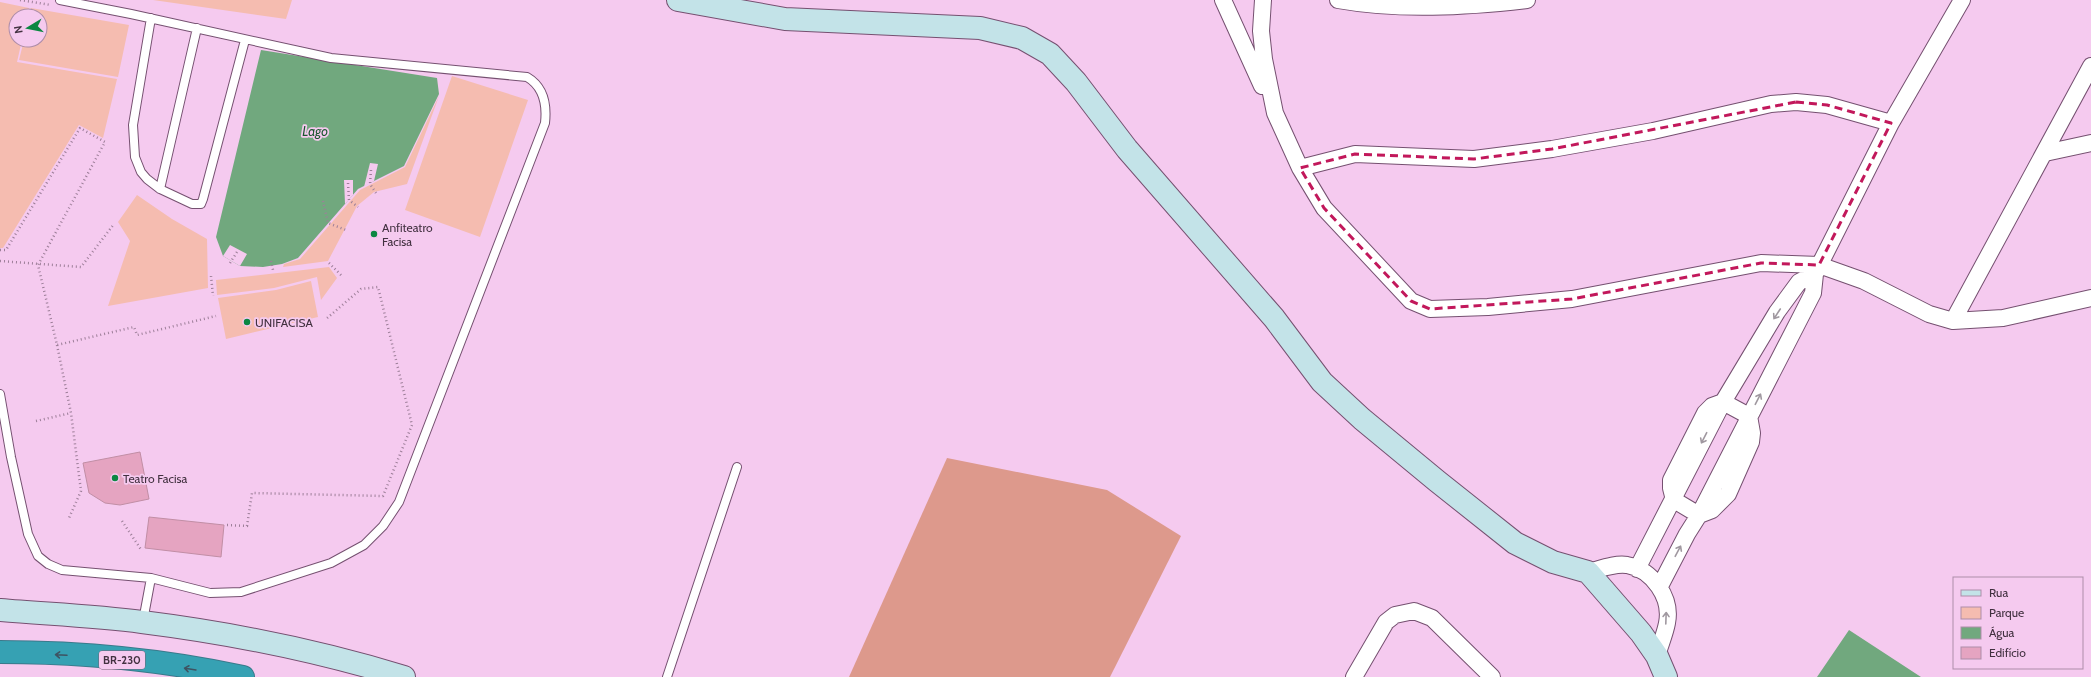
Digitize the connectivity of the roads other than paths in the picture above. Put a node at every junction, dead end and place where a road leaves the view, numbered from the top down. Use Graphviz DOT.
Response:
graph roads {
  1 [pos="60,0"];
  2 [pos="678,0"];
  3 [pos="1223,0"];
  4 [pos="1263,0"];
  5 [pos="1338,0"];
  6 [pos="1527,0"];
  7 [pos="1962,0"];
  8 [pos="151,18"];
  9 [pos="197,28"];
  10 [pos="245,40"];
  11 [pos="2091,66"];
  12 [pos="1275,113"];
  13 [pos="1891,123"];
  14 [pos="2091,143"];
  15 [pos="2045,153"];
  16 [pos="1300,168"];
  17 [pos="160,189"];
  18 [pos="1817,270"];
  19 [pos="2091,298"];
  20 [pos="1953,321"];
  21 [pos="0,394"];
  22 [pos="1723,402"];
  23 [pos="1749,416"];
  24 [pos="737,467"];
  25 [pos="1674,500"];
  26 [pos="1699,515"];
  27 [pos="1637,569"];
  28 [pos="1588,572"];
  29 [pos="151,578"];
  30 [pos="1660,586"];
  31 [pos="0,610"];
  32 [pos="142,622"];
  33 [pos="0,652"];
  34 [pos="1657,656"];
  35 [pos="243,677"];
  36 [pos="404,677"];
  37 [pos="667,677"];
  38 [pos="1354,677"];
  39 [pos="1492,677"];
  40 [pos="1666,677"];
  1 -- 8 [label="lane"];
  2 -- 28 [label="street"];
  3 -- 12 [label="street"];
  4 -- 12 [label="street"];
  5 -- 6 [label="street"];
  7 -- 13 [label="street"];
  8 -- 9 [label="lane"];
  8 -- 17 [label="lane"];
  9 -- 10 [label="lane"];
  9 -- 17 [label="lane"];
  10 -- 17 [label="lane"];
  10 -- 29 [label="lane"];
  11 -- 15 [label="street"];
  12 -- 16 [label="street"];
  13 -- 16 [label="street"];
  13 -- 18 [label="street"];
  14 -- 15 [label="street"];
  15 -- 20 [label="street"];
  16 -- 18 [label="street"];
  18 -- 20 [label="street"];
  18 -- 22 [label="street, one-way"];
  23 -- 18 [label="street, one-way"];
  19 -- 20 [label="street"];
  21 -- 29 [label="lane"];
  22 -- 23 [label="street"];
  22 -- 25 [label="street, one-way"];
  23 -- 26 [label="street"];
  24 -- 37 [label="lane"];
  25 -- 26 [label="street"];
  25 -- 27 [label="street"];
  30 -- 26 [label="street, one-way"];
  27 -- 28 [label="street"];
  27 -- 30 [label="street"];
  28 -- 34 [label="street"];
  29 -- 32 [label="lane"];
  34 -- 30 [label="street, one-way"];
  31 -- 32 [label="street"];
  32 -- 36 [label="street"];
  35 -- 33 [label="highway, BR-230, one-way"];
  34 -- 40 [label="street"];
  38 -- 39 [label="street"];
}
